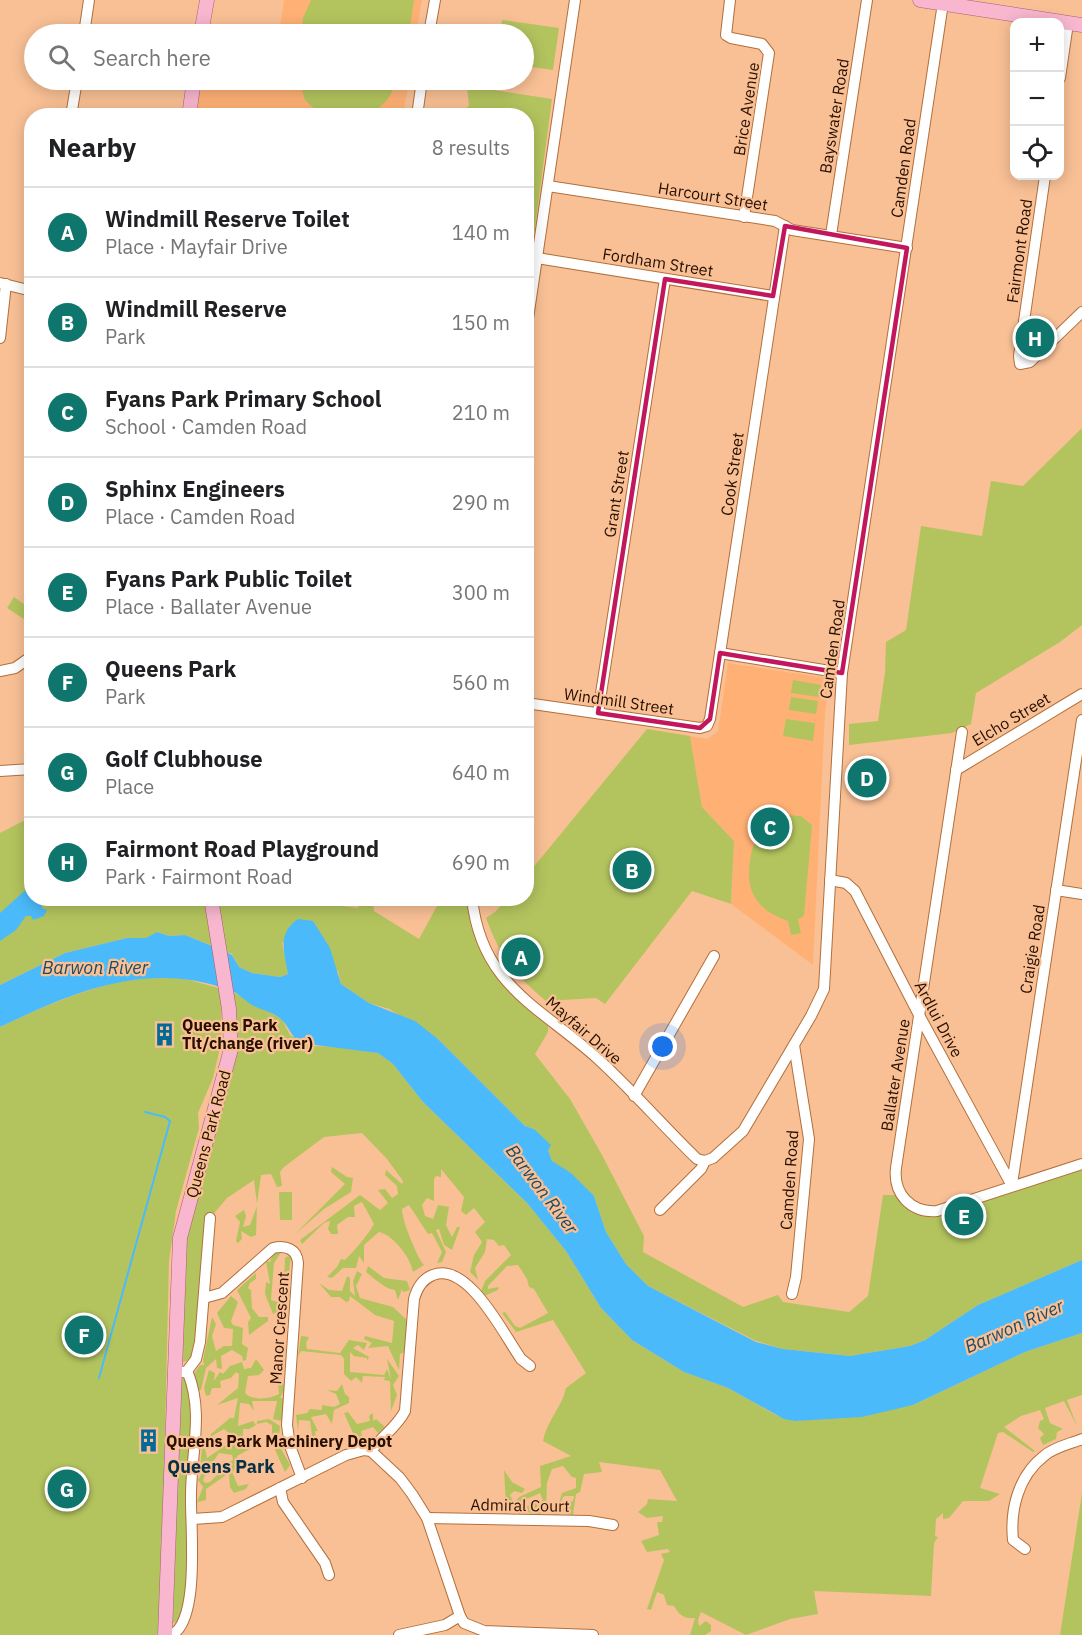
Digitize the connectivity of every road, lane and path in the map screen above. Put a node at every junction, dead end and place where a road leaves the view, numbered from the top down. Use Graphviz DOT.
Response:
graph roads {
  1 [pos="89,0"];
  2 [pos="207,0"];
  3 [pos="435,0"];
  4 [pos="575,0"];
  5 [pos="730,0"];
  6 [pos="867,0"];
  7 [pos="920,0"];
  8 [pos="943,3"];
  9 [pos="1068,23"];
  10 [pos="85,24"];
  11 [pos="203,24"];
  12 [pos="431,24"];
  13 [pos="1082,25"];
  14 [pos="1060,72"];
  15 [pos="75,90"];
  16 [pos="193,90"];
  17 [pos="421,90"];
  18 [pos="72,108"];
  19 [pos="190,108"];
  20 [pos="418,108"];
  21 [pos="1044,180"];
  22 [pos="548,186"];
  23 [pos="744,216"];
  24 [pos="785,226"];
  25 [pos="831,236"];
  26 [pos="907,248"];
  27 [pos="537,258"];
  28 [pos="534,265"];
  29 [pos="665,279"];
  30 [pos="3,284"];
  31 [pos="24,289"];
  32 [pos="773,296"];
  33 [pos="1082,312"];
  34 [pos="0,338"];
  35 [pos="720,653"];
  36 [pos="24,662"];
  37 [pos="0,671"];
  38 [pos="842,673"];
  39 [pos="1080,696"];
  40 [pos="534,704"];
  41 [pos="1082,709"];
  42 [pos="598,713"];
  43 [pos="1082,720"];
  44 [pos="707,726"];
  45 [pos="962,732"];
  46 [pos="24,770"];
  47 [pos="956,770"];
  48 [pos="0,771"];
  49 [pos="830,880"];
  50 [pos="1056,890"];
  51 [pos="1082,894"];
  52 [pos="212,906"];
  53 [pos="473,906"];
  54 [pos="714,956"];
  55 [pos="919,1015"];
  56 [pos="794,1045"];
  57 [pos="634,1096"];
  58 [pos="705,1161"];
  59 [pos="1082,1164"];
  60 [pos="1012,1185"];
  61 [pos="660,1210"];
  62 [pos="210,1218"];
  63 [pos="792,1294"];
  64 [pos="209,1301"];
  65 [pos="512,1367"];
  66 [pos="180,1370"];
  67 [pos="1082,1438"];
  68 [pos="371,1451"];
  69 [pos="302,1478"];
  70 [pos="280,1488"];
  71 [pos="427,1518"];
  72 [pos="193,1523"];
  73 [pos="613,1525"];
  74 [pos="1025,1549"];
  75 [pos="329,1575"];
  76 [pos="460,1616"];
  77 [pos="402,1634"];
  78 [pos="165,1635"];
  79 [pos="171,1635"];
  80 [pos="593,1635"];
  1 -- 10 [label="street"];
  2 -- 11 [label="main road"];
  3 -- 12 [label="street"];
  4 -- 22 [label="street"];
  5 -- 23 [label="street, Brice Avenue"];
  6 -- 25 [label="street, Bayswater Road"];
  7 -- 8 [label="main road"];
  8 -- 9 [label="main road"];
  8 -- 26 [label="street, Camden Road"];
  9 -- 13 [label="main road"];
  9 -- 14 [label="street"];
  15 -- 18 [label="street"];
  16 -- 19 [label="main road"];
  17 -- 20 [label="street"];
  21 -- 33 [label="street, Fairmont Road"];
  22 -- 23 [label="street, Harcourt Street"];
  22 -- 27 [label="street"];
  23 -- 24 [label="street, Harcourt Street"];
  24 -- 25 [label="street, Harcourt Street"];
  24 -- 32 [label="street, Cook Street"];
  25 -- 26 [label="street, Harcourt Street"];
  26 -- 38 [label="street, Camden Road"];
  27 -- 28 [label="street"];
  27 -- 29 [label="street, Fordham Street"];
  29 -- 32 [label="street, Fordham Street"];
  29 -- 42 [label="street, Grant Street"];
  30 -- 31 [label="street"];
  30 -- 34 [label="street"];
  32 -- 35 [label="street, Cook Street"];
  35 -- 38 [label="street"];
  35 -- 44 [label="street, Cook Street"];
  36 -- 37 [label="street"];
  38 -- 49 [label="street, Camden Road"];
  39 -- 41 [label="street"];
  39 -- 47 [label="street, Elcho Street"];
  40 -- 42 [label="street, Windmill Street"];
  42 -- 44 [label="street, Windmill Street"];
  43 -- 50 [label="street, Craigie Road"];
  45 -- 47 [label="street, Ballater Avenue"];
  46 -- 48 [label="street"];
  47 -- 55 [label="street, Ballater Avenue"];
  49 -- 55 [label="street, Ardlui Drive"];
  49 -- 56 [label="street, Camden Road"];
  50 -- 51 [label="street"];
  50 -- 60 [label="street, Craigie Road"];
  52 -- 66 [label="main road, Queens Park Road"];
  53 -- 57 [label="street, Mayfair Drive"];
  54 -- 57 [label="street"];
  55 -- 60 [label="street, Ardlui Drive"];
  55 -- 60 [label="street, Ballater Avenue"];
  56 -- 58 [label="street"];
  56 -- 63 [label="street, Camden Road"];
  57 -- 58 [label="street, Mayfair Drive"];
  58 -- 61 [label="street"];
  59 -- 60 [label="street, Ballater Avenue"];
  62 -- 64 [label="street, Queens Park Road"];
  64 -- 66 [label="street, Queens Park Road"];
  64 -- 69 [label="street, Manor Crescent"];
  65 -- 68 [label="street"];
  66 -- 72 [label="street, Queens Park Road"];
  66 -- 78 [label="main road, Queens Park Road"];
  67 -- 74 [label="street"];
  68 -- 69 [label="street"];
  68 -- 71 [label="street"];
  69 -- 70 [label="street"];
  70 -- 72 [label="street"];
  70 -- 75 [label="street"];
  71 -- 73 [label="street, Admiral Court"];
  71 -- 76 [label="street"];
  72 -- 79 [label="street, Queens Park Road"];
  76 -- 77 [label="street"];
  76 -- 80 [label="street"];
}
